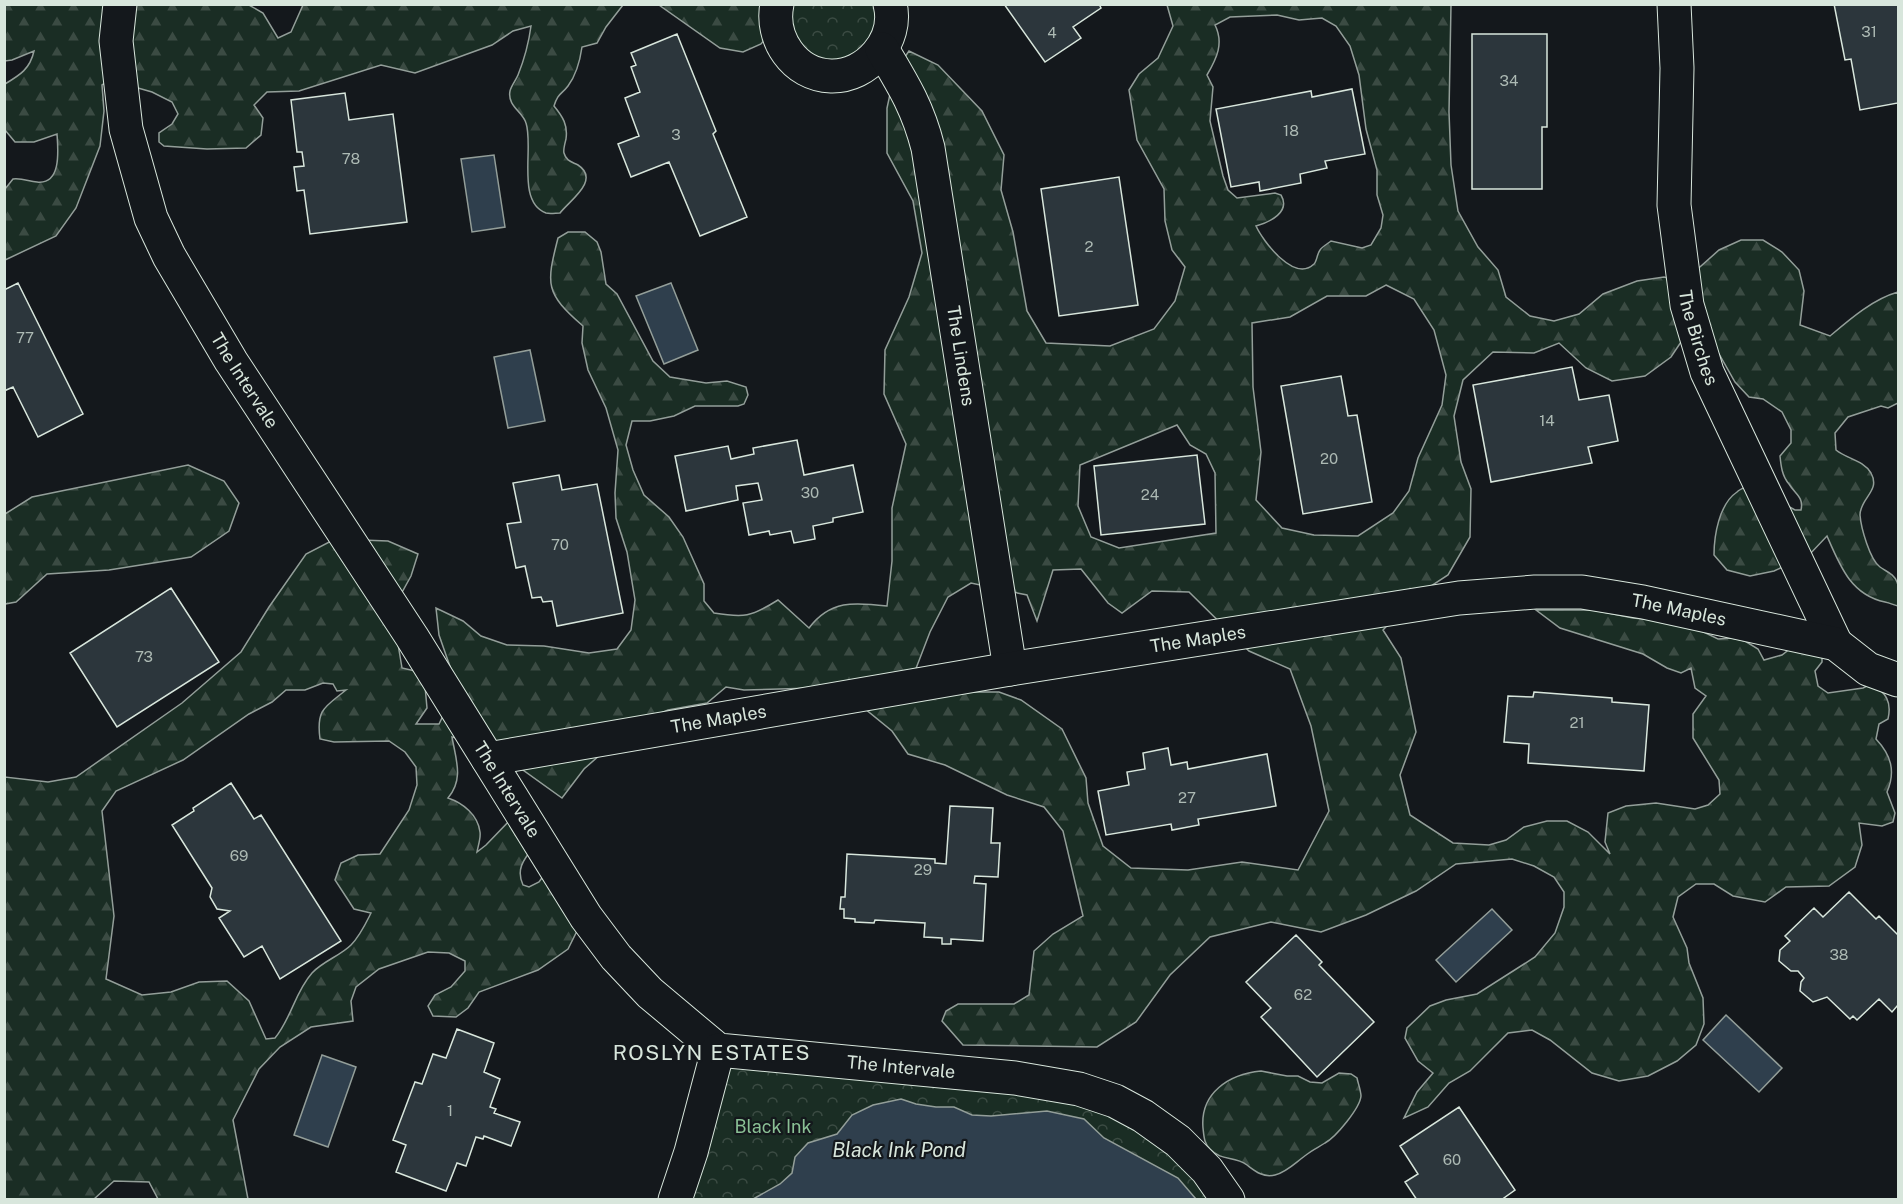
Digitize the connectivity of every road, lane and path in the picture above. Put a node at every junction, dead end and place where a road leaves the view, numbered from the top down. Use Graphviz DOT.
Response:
graph roads {
  1 [pos="120,4"];
  2 [pos="777,4"];
  3 [pos="890,4"];
  4 [pos="1674,4"];
  5 [pos="882,49"];
  6 [pos="1836,644"];
  7 [pos="1010,669"];
  8 [pos="1868,669"];
  9 [pos="1899,680"];
  10 [pos="1899,701"];
  11 [pos="488,759"];
  12 [pos="718,1050"];
  13 [pos="675,1200"];
  14 [pos="1228,1200"];
  1 -- 11 [label="street, The Intervale"];
  2 -- 5 [label="street"];
  3 -- 5 [label="street"];
  4 -- 6 [label="street, The Birches"];
  5 -- 7 [label="street, The Lindens"];
  6 -- 7 [label="street, The Maples"];
  6 -- 8 [label="street, The Maples"];
  7 -- 11 [label="street, The Maples"];
  8 -- 9 [label="street, The Maples"];
  8 -- 10 [label="street"];
  11 -- 12 [label="street, The Intervale"];
  12 -- 13 [label="street"];
  12 -- 14 [label="street, The Intervale"];
}
